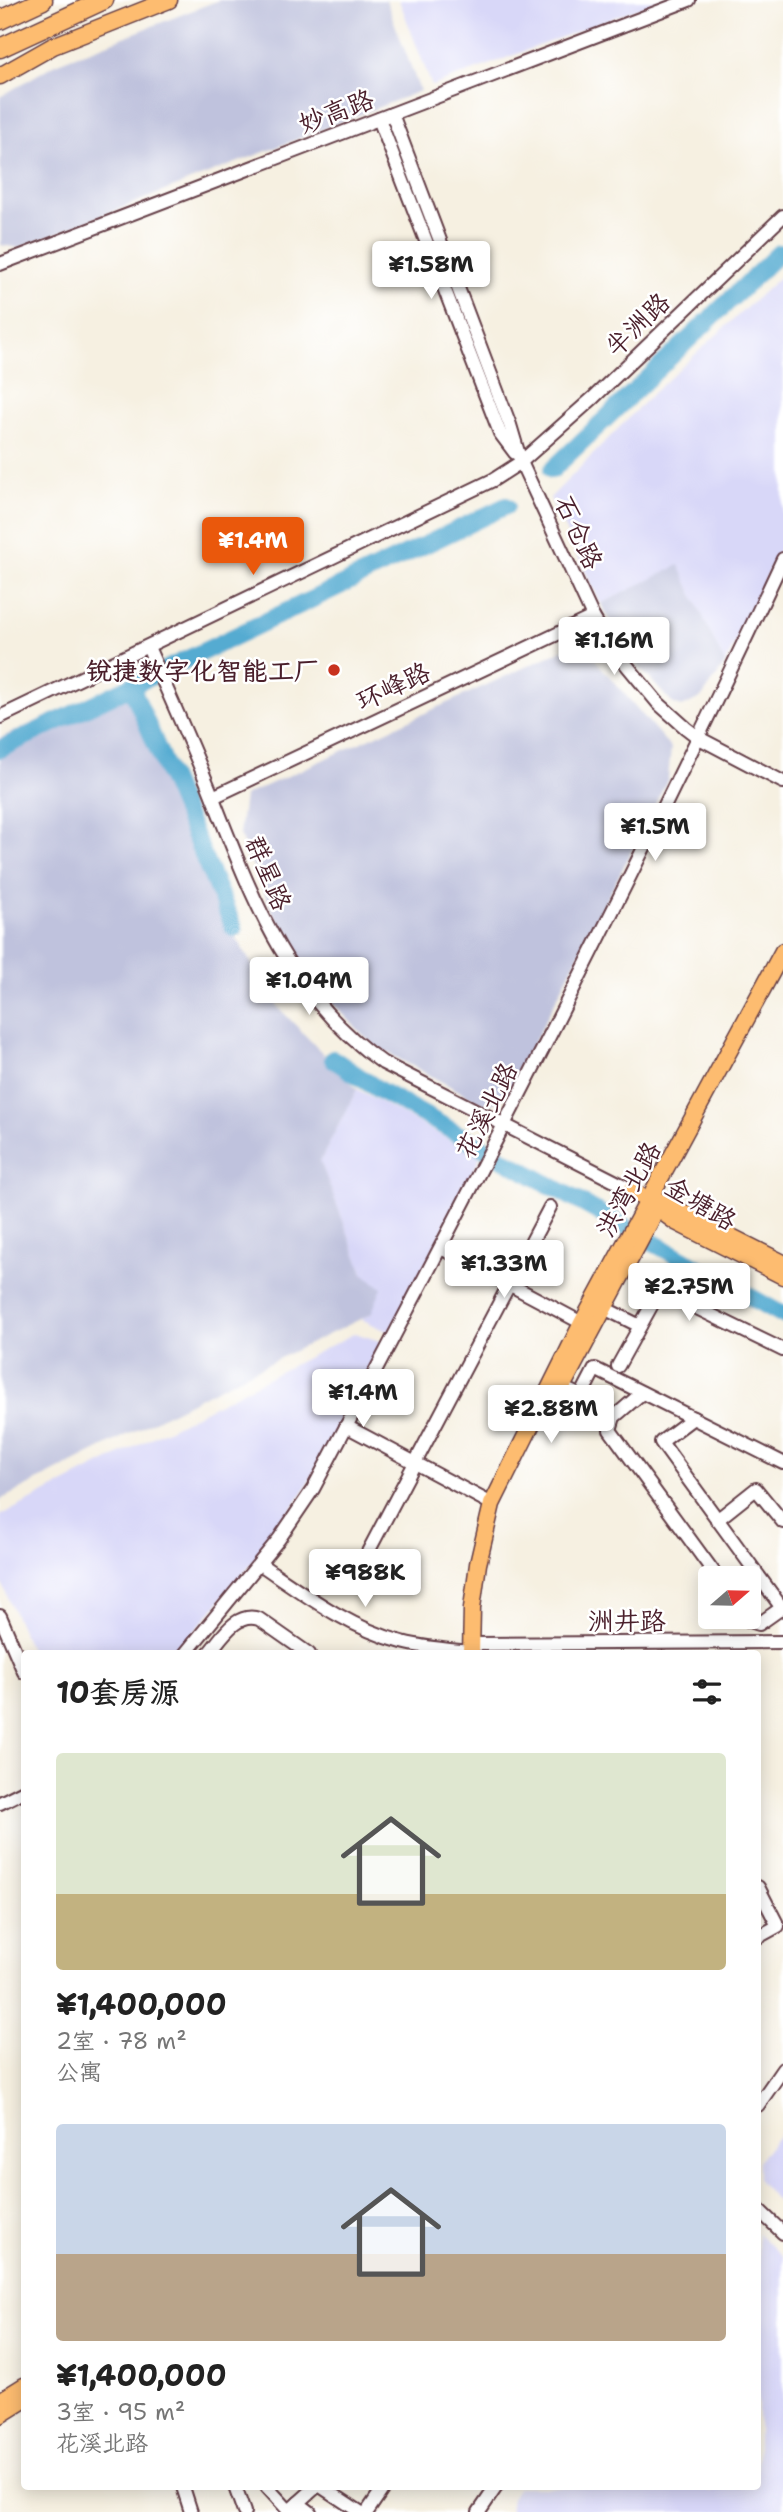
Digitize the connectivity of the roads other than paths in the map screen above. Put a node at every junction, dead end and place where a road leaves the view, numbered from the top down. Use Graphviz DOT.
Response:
graph roads {
  1 [pos="17,0"];
  2 [pos="43,0"];
  3 [pos="104,0"];
  4 [pos="169,0"];
  5 [pos="689,0"];
  6 [pos="0,7"];
  7 [pos="0,19"];
  8 [pos="0,48"];
  9 [pos="0,76"];
  10 [pos="392,114"];
  11 [pos="379,119"];
  12 [pos="783,216"];
  13 [pos="0,264"];
  14 [pos="521,462"];
  15 [pos="783,559"];
  16 [pos="593,617"];
  17 [pos="148,647"];
  18 [pos="0,717"];
  19 [pos="699,738"];
  20 [pos="783,782"];
  21 [pos="213,797"];
  22 [pos="783,951"];
  23 [pos="783,972"];
  24 [pos="505,1124"];
  25 [pos="632,1191"];
  26 [pos="654,1202"];
  27 [pos="550,1207"];
  28 [pos="636,1236"];
  29 [pos="440,1248"];
  30 [pos="783,1263"];
  31 [pos="783,1276"];
  32 [pos="509,1284"];
  33 [pos="604,1308"];
  34 [pos="582,1323"];
  35 [pos="640,1326"];
  36 [pos="783,1350"];
  37 [pos="618,1366"];
  38 [pos="561,1387"];
  39 [pos="642,1393"];
  40 [pos="693,1418"];
  41 [pos="346,1426"];
  42 [pos="416,1462"];
  43 [pos="783,1463"];
  44 [pos="492,1504"];
  45 [pos="717,1520"];
  46 [pos="783,1522"];
  47 [pos="369,1552"];
  48 [pos="260,1564"];
  49 [pos="709,1566"];
  50 [pos="782,1608"];
  51 [pos="0,1616"];
  52 [pos="761,1623"];
  53 [pos="783,1642"];
  54 [pos="646,1648"];
  55 [pos="411,1649"];
  56 [pos="475,1649"];
  57 [pos="188,1650"];
  58 [pos="212,1650"];
  59 [pos="303,1650"];
  60 [pos="21,1665"];
  61 [pos="21,1793"];
  62 [pos="0,1804"];
  63 [pos="761,1893"];
  64 [pos="761,1935"];
  65 [pos="783,2069"];
  66 [pos="761,2101"];
  67 [pos="761,2212"];
  68 [pos="783,2233"];
  69 [pos="21,2388"];
  70 [pos="0,2401"];
  71 [pos="21,2402"];
  72 [pos="0,2415"];
  73 [pos="184,2490"];
  74 [pos="236,2490"];
  75 [pos="270,2490"];
  76 [pos="309,2490"];
  77 [pos="327,2490"];
  78 [pos="382,2490"];
  79 [pos="494,2490"];
  80 [pos="291,2509"];
  81 [pos="191,2512"];
  82 [pos="244,2512"];
  83 [pos="310,2512"];
  84 [pos="360,2512"];
  85 [pos="367,2512"];
  86 [pos="479,2512"];
  1 -- 6 [label="highway"];
  2 -- 7 [label="highway"];
  3 -- 8 [label="highway"];
  4 -- 9 [label="main road"];
  5 -- 10 [label="street, 妙高路"];
  10 -- 11 [label="street, 妙高路"];
  10 -- 14 [label="street, 石仓路"];
  11 -- 13 [label="street, 妙高路"];
  11 -- 14 [label="street, 石仓路"];
  12 -- 14 [label="street, 半洲路"];
  14 -- 16 [label="street, 石仓路"];
  14 -- 17 [label="street, 半洲路"];
  15 -- 19 [label="street, 花溪北路"];
  16 -- 19 [label="street, 石仓路"];
  16 -- 21 [label="street, 环峰路"];
  17 -- 18 [label="street, 半洲路"];
  17 -- 21 [label="street, 群星路"];
  19 -- 20 [label="street, 石仓路"];
  19 -- 24 [label="street, 花溪北路"];
  21 -- 24 [label="street, 群星路"];
  22 -- 26 [label="main road, 洪湾北路"];
  23 -- 26 [label="main road, 洪湾北路"];
  24 -- 25 [label="street, 群星路"];
  24 -- 29 [label="street, 花溪北路"];
  25 -- 26 [label="main road, 金塘路"];
  26 -- 28 [label="main road, 洪湾北路"];
  26 -- 30 [label="main road, 金塘路"];
  26 -- 31 [label="main road, 金塘路"];
  27 -- 32 [label="street"];
  28 -- 33 [label="main road, 洪湾北路"];
  28 -- 34 [label="main road, 洪湾北路"];
  29 -- 32 [label="street"];
  29 -- 41 [label="street, 花溪北路"];
  32 -- 34 [label="street"];
  32 -- 42 [label="street"];
  33 -- 35 [label="street"];
  33 -- 38 [label="main road, 洪湾北路"];
  34 -- 44 [label="main road, 洪湾北路"];
  35 -- 36 [label="street"];
  35 -- 37 [label="street"];
  38 -- 39 [label="street"];
  38 -- 56 [label="main road, 洪湾北路"];
  39 -- 40 [label="street"];
  39 -- 49 [label="street"];
  40 -- 43 [label="street"];
  40 -- 45 [label="street"];
  41 -- 42 [label="street"];
  41 -- 48 [label="street, 花溪北路"];
  42 -- 44 [label="street"];
  42 -- 47 [label="street"];
  44 -- 56 [label="main road, 洪湾北路"];
  45 -- 46 [label="street"];
  45 -- 50 [label="street"];
  48 -- 55 [label="street, 洲井路"];
  48 -- 57 [label="street, 花溪北路"];
  50 -- 52 [label="street"];
  51 -- 60 [label="street"];
  53 -- 54 [label="street, 洲井路"];
  54 -- 56 [label="street, 洲井路"];
  55 -- 56 [label="street, 洲井路"];
  58 -- 59 [label="street"];
  61 -- 62 [label="street"];
  63 -- 64 [label="street"];
  65 -- 66 [label="street"];
  67 -- 68 [label="street"];
  69 -- 70 [label="main road"];
  71 -- 72 [label="main road"];
  73 -- 81 [label="street"];
  74 -- 82 [label="street"];
  75 -- 80 [label="street"];
  76 -- 80 [label="street"];
  77 -- 84 [label="street"];
  78 -- 85 [label="street"];
  79 -- 86 [label="street"];
  80 -- 83 [label="street"];
}
